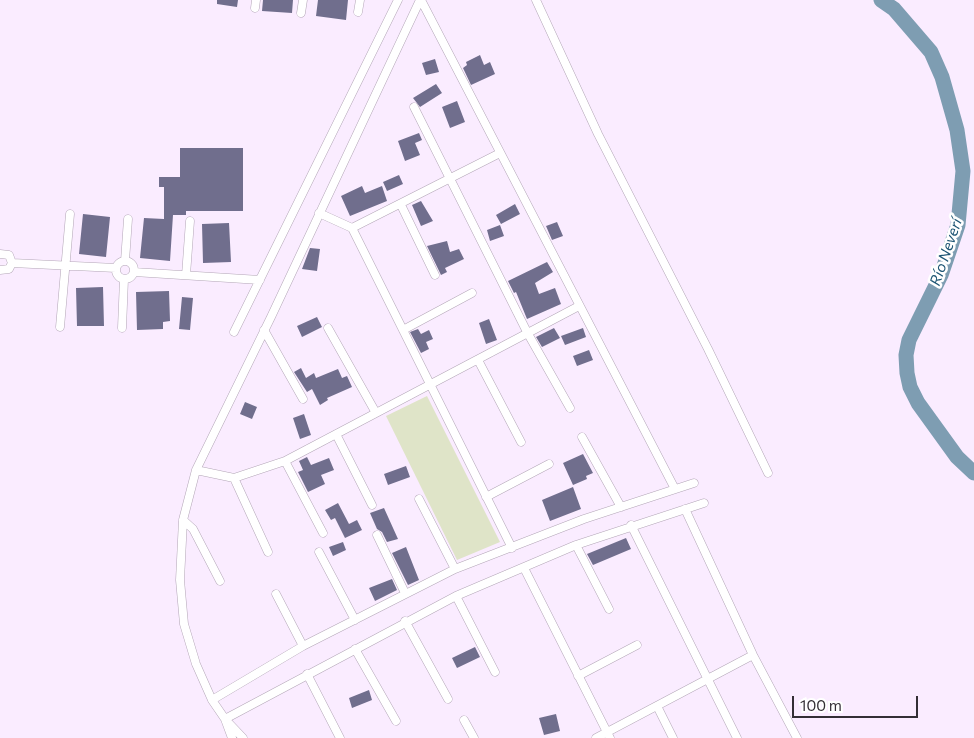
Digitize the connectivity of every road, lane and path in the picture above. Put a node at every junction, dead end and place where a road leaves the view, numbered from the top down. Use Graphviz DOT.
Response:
graph roads {
  1 [pos="303,0"];
  2 [pos="360,0"];
  3 [pos="398,0"];
  4 [pos="421,0"];
  5 [pos="536,0"];
  6 [pos="358,12"];
  7 [pos="301,13"];
  8 [pos="414,107"];
  9 [pos="500,153"];
  10 [pos="450,179"];
  11 [pos="400,204"];
  12 [pos="319,213"];
  13 [pos="70,214"];
  14 [pos="128,219"];
  15 [pos="190,221"];
  16 [pos="352,228"];
  17 [pos="0,254"];
  18 [pos="125,261"];
  19 [pos="12,264"];
  20 [pos="64,266"];
  21 [pos="116,268"];
  22 [pos="0,270"];
  23 [pos="134,272"];
  24 [pos="186,275"];
  25 [pos="435,275"];
  26 [pos="124,280"];
  27 [pos="260,280"];
  28 [pos="472,293"];
  29 [pos="578,306"];
  30 [pos="60,326"];
  31 [pos="122,328"];
  32 [pos="328,328"];
  33 [pos="264,330"];
  34 [pos="403,330"];
  35 [pos="234,332"];
  36 [pos="528,332"];
  37 [pos="478,360"];
  38 [pos="429,385"];
  39 [pos="304,399"];
  40 [pos="570,408"];
  41 [pos="376,413"];
  42 [pos="336,434"];
  43 [pos="582,437"];
  44 [pos="522,442"];
  45 [pos="285,461"];
  46 [pos="549,464"];
  47 [pos="196,470"];
  48 [pos="768,473"];
  49 [pos="234,478"];
  50 [pos="694,483"];
  51 [pos="674,489"];
  52 [pos="486,496"];
  53 [pos="419,499"];
  54 [pos="704,503"];
  55 [pos="372,505"];
  56 [pos="621,507"];
  57 [pos="685,510"];
  58 [pos="184,520"];
  59 [pos="631,526"];
  60 [pos="323,533"];
  61 [pos="377,535"];
  62 [pos="576,545"];
  63 [pos="512,548"];
  64 [pos="268,552"];
  65 [pos="319,552"];
  66 [pos="455,568"];
  67 [pos="524,568"];
  68 [pos="220,581"];
  69 [pos="405,593"];
  70 [pos="276,594"];
  71 [pos="456,596"];
  72 [pos="609,609"];
  73 [pos="355,620"];
  74 [pos="405,621"];
  75 [pos="637,645"];
  76 [pos="303,646"];
  77 [pos="355,648"];
  78 [pos="753,655"];
  79 [pos="495,672"];
  80 [pos="307,674"];
  81 [pos="578,676"];
  82 [pos="707,679"];
  83 [pos="448,699"];
  84 [pos="212,700"];
  85 [pos="657,706"];
  86 [pos="225,719"];
  87 [pos="464,720"];
  88 [pos="396,721"];
  89 [pos="609,735"];
  90 [pos="232,738"];
  91 [pos="243,738"];
  92 [pos="340,738"];
  93 [pos="474,738"];
  94 [pos="596,738"];
  95 [pos="673,738"];
  96 [pos="737,738"];
  97 [pos="797,738"];
  1 -- 7 [label="street"];
  2 -- 6 [label="street"];
  3 -- 27 [label="street"];
  4 -- 9 [label="street"];
  4 -- 12 [label="street"];
  5 -- 48 [label="street"];
  8 -- 10 [label="street"];
  9 -- 10 [label="street"];
  9 -- 29 [label="street"];
  10 -- 11 [label="street"];
  10 -- 36 [label="street"];
  11 -- 16 [label="street"];
  11 -- 25 [label="street"];
  12 -- 16 [label="street"];
  12 -- 33 [label="street"];
  13 -- 20 [label="street"];
  14 -- 18 [label="street"];
  15 -- 24 [label="street"];
  16 -- 34 [label="street"];
  17 -- 19 [label="street"];
  18 -- 21 [label="street"];
  18 -- 23 [label="street"];
  19 -- 20 [label="street"];
  19 -- 22 [label="street"];
  20 -- 21 [label="street"];
  20 -- 30 [label="street"];
  21 -- 26 [label="street"];
  23 -- 24 [label="street"];
  23 -- 26 [label="street"];
  24 -- 27 [label="street"];
  26 -- 31 [label="street"];
  27 -- 35 [label="street"];
  28 -- 34 [label="street"];
  29 -- 36 [label="street"];
  29 -- 51 [label="street"];
  32 -- 41 [label="street"];
  33 -- 39 [label="street"];
  33 -- 47 [label="street"];
  34 -- 38 [label="street"];
  36 -- 37 [label="street"];
  36 -- 40 [label="street"];
  37 -- 38 [label="street"];
  37 -- 44 [label="street"];
  38 -- 41 [label="street"];
  38 -- 52 [label="street"];
  41 -- 42 [label="street"];
  42 -- 45 [label="street"];
  42 -- 55 [label="street"];
  43 -- 56 [label="street"];
  45 -- 49 [label="street"];
  45 -- 60 [label="street"];
  46 -- 52 [label="street"];
  47 -- 49 [label="street"];
  47 -- 58 [label="street"];
  49 -- 64 [label="street"];
  50 -- 51 [label="street"];
  51 -- 56 [label="street"];
  52 -- 63 [label="street"];
  53 -- 66 [label="street"];
  54 -- 57 [label="street"];
  56 -- 63 [label="street"];
  57 -- 59 [label="street"];
  57 -- 78 [label="street"];
  58 -- 68 [label="street"];
  58 -- 84 [label="street"];
  59 -- 62 [label="street"];
  59 -- 82 [label="street"];
  61 -- 69 [label="street"];
  62 -- 67 [label="street"];
  62 -- 72 [label="street"];
  63 -- 66 [label="street"];
  65 -- 73 [label="street"];
  66 -- 69 [label="street"];
  67 -- 71 [label="street"];
  67 -- 81 [label="street"];
  69 -- 73 [label="street"];
  70 -- 76 [label="street"];
  71 -- 74 [label="street"];
  71 -- 79 [label="street"];
  73 -- 76 [label="street"];
  74 -- 77 [label="street"];
  74 -- 83 [label="street"];
  75 -- 81 [label="street"];
  76 -- 84 [label="street"];
  77 -- 80 [label="street"];
  77 -- 88 [label="street"];
  78 -- 82 [label="street"];
  78 -- 97 [label="street"];
  80 -- 86 [label="street"];
  80 -- 92 [label="street"];
  81 -- 89 [label="street"];
  82 -- 85 [label="street"];
  82 -- 96 [label="street"];
  84 -- 86 [label="street"];
  85 -- 89 [label="street"];
  85 -- 95 [label="street"];
  86 -- 90 [label="street"];
  86 -- 91 [label="street"];
  87 -- 93 [label="street"];
  89 -- 94 [label="street"];
}
